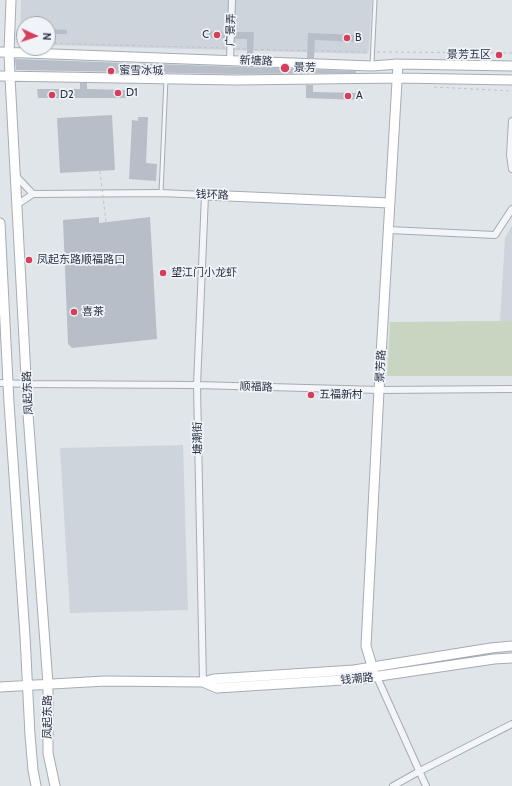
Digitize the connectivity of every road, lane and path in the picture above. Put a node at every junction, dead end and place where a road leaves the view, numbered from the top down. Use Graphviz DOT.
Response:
graph roads {
  1 [pos="11,0"];
  2 [pos="232,0"];
  3 [pos="375,0"];
  4 [pos="56,43"];
  5 [pos="230,48"];
  6 [pos="5,52"];
  7 [pos="372,52"];
  8 [pos="512,53"];
  9 [pos="230,60"];
  10 [pos="398,64"];
  11 [pos="372,66"];
  12 [pos="512,66"];
  13 [pos="0,76"];
  14 [pos="10,77"];
  15 [pos="398,78"];
  16 [pos="166,79"];
  17 [pos="512,80"];
  18 [pos="433,87"];
  19 [pos="512,91"];
  20 [pos="512,121"];
  21 [pos="512,169"];
  22 [pos="100,171"];
  23 [pos="16,176"];
  24 [pos="161,193"];
  25 [pos="33,194"];
  26 [pos="205,195"];
  27 [pos="390,203"];
  28 [pos="18,204"];
  29 [pos="512,209"];
  30 [pos="106,222"];
  31 [pos="0,223"];
  32 [pos="389,230"];
  33 [pos="4,383"];
  34 [pos="27,384"];
  35 [pos="197,385"];
  36 [pos="512,389"];
  37 [pos="379,390"];
  38 [pos="512,646"];
  39 [pos="512,658"];
  40 [pos="372,666"];
  41 [pos="376,677"];
  42 [pos="203,682"];
  43 [pos="48,684"];
  44 [pos="28,685"];
  45 [pos="0,687"];
  46 [pos="512,724"];
  47 [pos="418,772"];
  48 [pos="36,786"];
  49 [pos="55,786"];
  50 [pos="393,786"];
  51 [pos="426,786"];
  1 -- 6 [label="main road, 凤起东路"];
  2 -- 5 [label="street, 广景弄"];
  3 -- 7 [label="lane"];
  4 -- 5 [label="path"];
  5 -- 7 [label="path"];
  5 -- 9 [label="street, 广景弄"];
  6 -- 9 [label="main road, 新塘路"];
  6 -- 14 [label="main road, 凤起东路"];
  7 -- 8 [label="path"];
  7 -- 11 [label="lane"];
  9 -- 11 [label="main road, 新塘路"];
  10 -- 11 [label="main road, 新塘路"];
  10 -- 12 [label="main road, 新塘路"];
  10 -- 15 [label="main road, 景芳路"];
  13 -- 14 [label="main road, 新塘路"];
  14 -- 16 [label="main road, 新塘路"];
  14 -- 23 [label="main road, 凤起东路"];
  15 -- 16 [label="main road, 新塘路"];
  15 -- 17 [label="main road, 新塘路"];
  15 -- 27 [label="main road, 景芳路"];
  16 -- 24 [label="lane"];
  18 -- 19 [label="path"];
  20 -- 21 [label="street"];
  22 -- 30 [label="path, bridge"];
  23 -- 25 [label="street"];
  23 -- 28 [label="main road, 凤起东路"];
  24 -- 25 [label="street, 钱环路"];
  24 -- 26 [label="street, 钱环路"];
  25 -- 28 [label="street"];
  26 -- 27 [label="main road, 钱环路"];
  26 -- 35 [label="street, 塘潮街"];
  27 -- 32 [label="main road, 景芳路"];
  28 -- 34 [label="main road, 凤起东路"];
  29 -- 32 [label="street"];
  31 -- 33 [label="main road, 凤起东路"];
  32 -- 37 [label="main road, 景芳路"];
  33 -- 34 [label="street, 顺福路"];
  33 -- 44 [label="main road, 凤起东路"];
  34 -- 35 [label="street, 顺福路"];
  34 -- 43 [label="main road, 凤起东路"];
  35 -- 37 [label="street, 顺福路"];
  35 -- 42 [label="street, 塘潮街"];
  36 -- 37 [label="street, 顺福路"];
  37 -- 40 [label="main road, 景芳路"];
  38 -- 40 [label="main road, 钱潮路"];
  39 -- 41 [label="main road, 钱潮路"];
  40 -- 41 [label="street"];
  40 -- 42 [label="main road, 钱潮路"];
  41 -- 42 [label="main road, 钱潮路"];
  41 -- 47 [label="street"];
  42 -- 43 [label="main road, 钱潮路"];
  43 -- 44 [label="main road, 钱潮路"];
  43 -- 49 [label="main road, 凤起东路"];
  44 -- 45 [label="main road, 钱潮路"];
  44 -- 48 [label="main road, 凤起东路"];
  46 -- 47 [label="street"];
  47 -- 50 [label="street"];
  47 -- 51 [label="street"];
}
